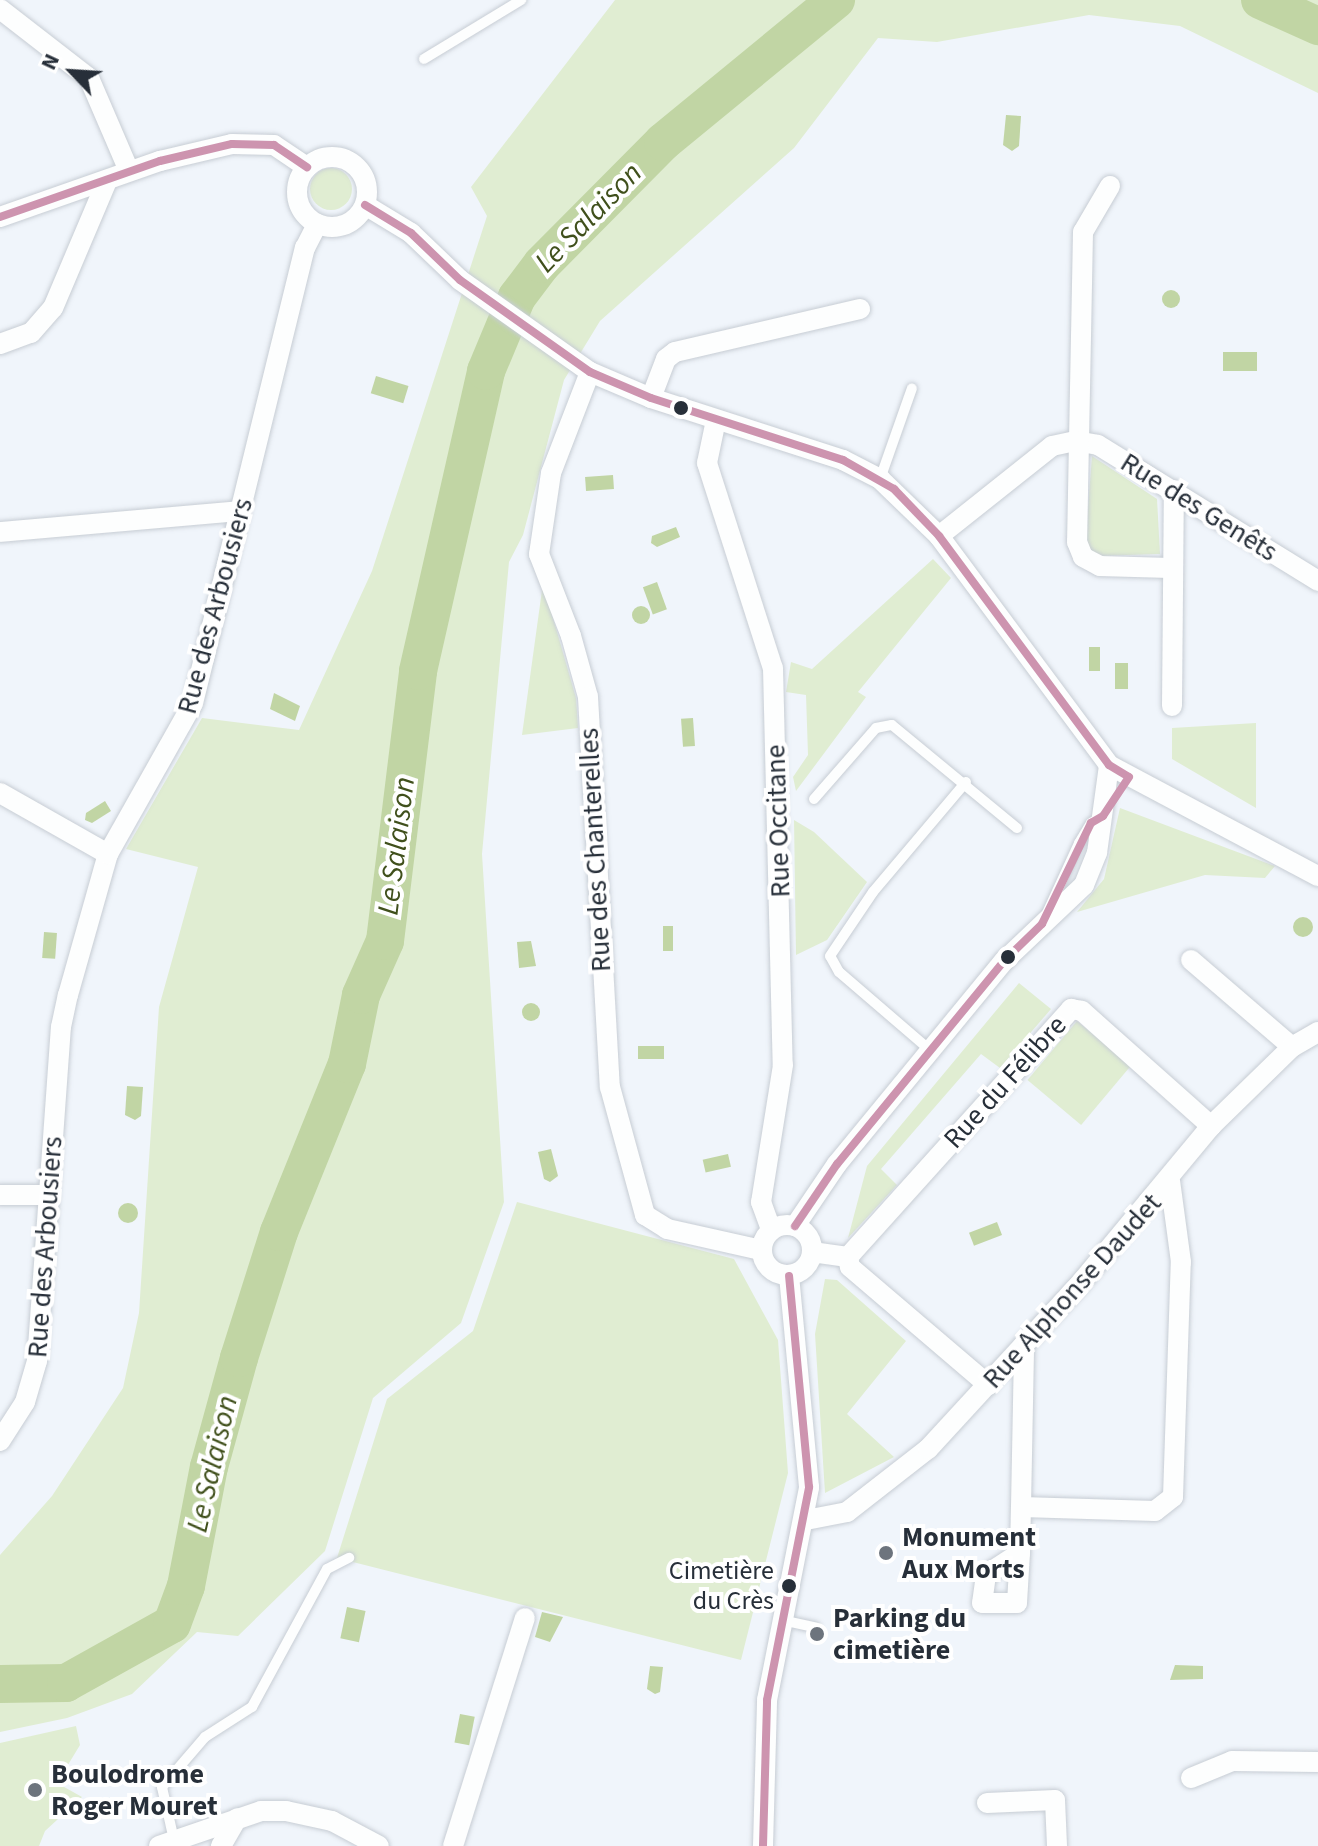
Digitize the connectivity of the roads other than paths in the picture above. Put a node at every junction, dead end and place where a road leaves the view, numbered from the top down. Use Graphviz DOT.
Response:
graph roads {
  1 [pos="521,0"];
  2 [pos="0,9"];
  3 [pos="424,59"];
  4 [pos="307,167"];
  5 [pos="129,171"];
  6 [pos="107,181"];
  7 [pos="1110,186"];
  8 [pos="365,205"];
  9 [pos="0,217"];
  10 [pos="317,224"];
  11 [pos="860,309"];
  12 [pos="0,344"];
  13 [pos="590,372"];
  14 [pos="912,388"];
  15 [pos="651,398"];
  16 [pos="716,420"];
  17 [pos="1076,441"];
  18 [pos="880,479"];
  19 [pos="1174,490"];
  20 [pos="240,511"];
  21 [pos="0,532"];
  22 [pos="939,536"];
  23 [pos="1169,568"];
  24 [pos="1318,581"];
  25 [pos="1172,706"];
  26 [pos="1109,765"];
  27 [pos="1129,777"];
  28 [pos="966,782"];
  29 [pos="0,793"];
  30 [pos="814,799"];
  31 [pos="1103,816"];
  32 [pos="1017,828"];
  33 [pos="108,854"];
  34 [pos="1318,876"];
  35 [pos="1191,960"];
  36 [pos="1318,1032"];
  37 [pos="1292,1047"];
  38 [pos="933,1052"];
  39 [pos="1211,1126"];
  40 [pos="1170,1181"];
  41 [pos="0,1195"];
  42 [pos="49,1195"];
  43 [pos="795,1226"];
  44 [pos="771,1230"];
  45 [pos="761,1250"];
  46 [pos="812,1252"];
  47 [pos="848,1257"];
  48 [pos="789,1276"];
  49 [pos="1024,1344"];
  50 [pos="988,1385"];
  51 [pos="0,1441"];
  52 [pos="1021,1507"];
  53 [pos="806,1520"];
  54 [pos="1020,1553"];
  55 [pos="349,1558"];
  56 [pos="525,1618"];
  57 [pos="779,1620"];
  58 [pos="815,1627"];
  59 [pos="1318,1762"];
  60 [pos="1191,1778"];
  61 [pos="987,1803"];
  62 [pos="237,1818"];
  63 [pos="166,1843"];
  64 [pos="221,1846"];
  65 [pos="379,1846"];
  66 [pos="453,1846"];
  67 [pos="763,1846"];
  68 [pos="1057,1846"];
  1 -- 3 [label="lane"];
  2 -- 5 [label="street"];
  4 -- 5 [label="street"];
  4 -- 8 [label="street"];
  4 -- 10 [label="street"];
  5 -- 6 [label="street"];
  6 -- 9 [label="street"];
  6 -- 12 [label="street"];
  7 -- 17 [label="street"];
  8 -- 10 [label="street"];
  8 -- 13 [label="street"];
  10 -- 20 [label="street, Rue des Arbousiers"];
  11 -- 15 [label="street"];
  13 -- 15 [label="street"];
  13 -- 45 [label="street, Rue des Chanterelles"];
  14 -- 18 [label="lane"];
  15 -- 16 [label="street"];
  16 -- 18 [label="street"];
  16 -- 44 [label="street, Rue Occitane"];
  17 -- 19 [label="street, Rue des Genêts"];
  17 -- 22 [label="street"];
  17 -- 23 [label="street, Rue des Genêts"];
  18 -- 22 [label="street"];
  19 -- 23 [label="street"];
  19 -- 24 [label="street, Rue des Genêts"];
  20 -- 21 [label="street"];
  20 -- 33 [label="street, Rue des Arbousiers"];
  22 -- 26 [label="street"];
  23 -- 25 [label="street"];
  26 -- 27 [label="street"];
  26 -- 31 [label="street"];
  27 -- 31 [label="street"];
  27 -- 34 [label="street"];
  28 -- 30 [label="lane"];
  28 -- 32 [label="lane"];
  28 -- 38 [label="lane"];
  29 -- 33 [label="street"];
  31 -- 38 [label="street"];
  33 -- 42 [label="street, Rue des Arbousiers"];
  35 -- 37 [label="street"];
  36 -- 37 [label="street, Rue Alphonse Daudet"];
  37 -- 39 [label="street, Rue Alphonse Daudet"];
  38 -- 43 [label="street"];
  39 -- 40 [label="street, Rue Alphonse Daudet"];
  39 -- 47 [label="street, Rue du Félibre"];
  40 -- 49 [label="street, Rue Alphonse Daudet"];
  40 -- 52 [label="street"];
  41 -- 42 [label="street"];
  42 -- 51 [label="street, Rue des Arbousiers"];
  43 -- 44 [label="street"];
  43 -- 46 [label="street"];
  44 -- 45 [label="street"];
  45 -- 48 [label="street"];
  46 -- 47 [label="street"];
  46 -- 48 [label="street"];
  47 -- 50 [label="street"];
  48 -- 53 [label="street"];
  49 -- 50 [label="street, Rue Alphonse Daudet"];
  49 -- 52 [label="street"];
  50 -- 53 [label="street, Rue Alphonse Daudet"];
  52 -- 54 [label="street"];
  53 -- 57 [label="street"];
  55 -- 63 [label="lane"];
  56 -- 66 [label="street"];
  57 -- 58 [label="lane"];
  57 -- 67 [label="street"];
  59 -- 60 [label="street"];
  61 -- 68 [label="street"];
  62 -- 63 [label="street"];
  62 -- 64 [label="street"];
  62 -- 65 [label="street"];
}
